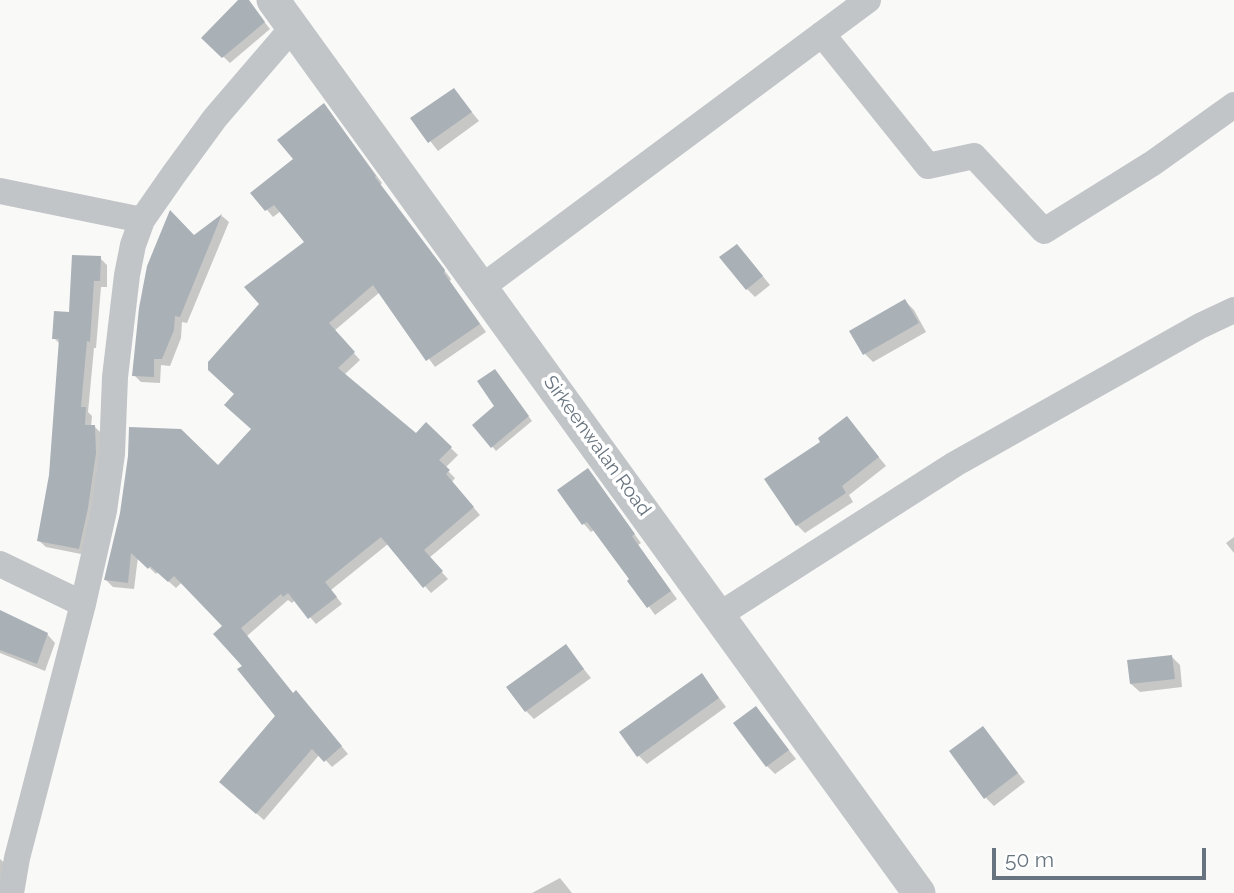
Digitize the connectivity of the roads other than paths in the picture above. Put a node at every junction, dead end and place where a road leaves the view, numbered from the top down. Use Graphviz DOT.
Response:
graph roads {
  1 [pos="273,0"];
  2 [pos="869,0"];
  3 [pos="294,26"];
  4 [pos="822,34"];
  5 [pos="1234,105"];
  6 [pos="0,191"];
  7 [pos="142,220"];
  8 [pos="482,287"];
  9 [pos="1234,310"];
  10 [pos="0,564"];
  11 [pos="83,604"];
  12 [pos="719,615"];
  13 [pos="9,857"];
  14 [pos="11,893"];
  15 [pos="919,893"];
  1 -- 3 [label="street, Sirkeenwalan Road"];
  2 -- 4 [label="street"];
  3 -- 7 [label="street"];
  3 -- 8 [label="street, Sirkeenwalan Road"];
  4 -- 5 [label="street"];
  4 -- 8 [label="street"];
  6 -- 7 [label="street"];
  7 -- 11 [label="street"];
  8 -- 12 [label="street, Sirkeenwalan Road"];
  9 -- 12 [label="street"];
  10 -- 11 [label="street"];
  11 -- 13 [label="street"];
  12 -- 15 [label="street, Sirkeenwalan Road"];
  13 -- 14 [label="street"];
}
